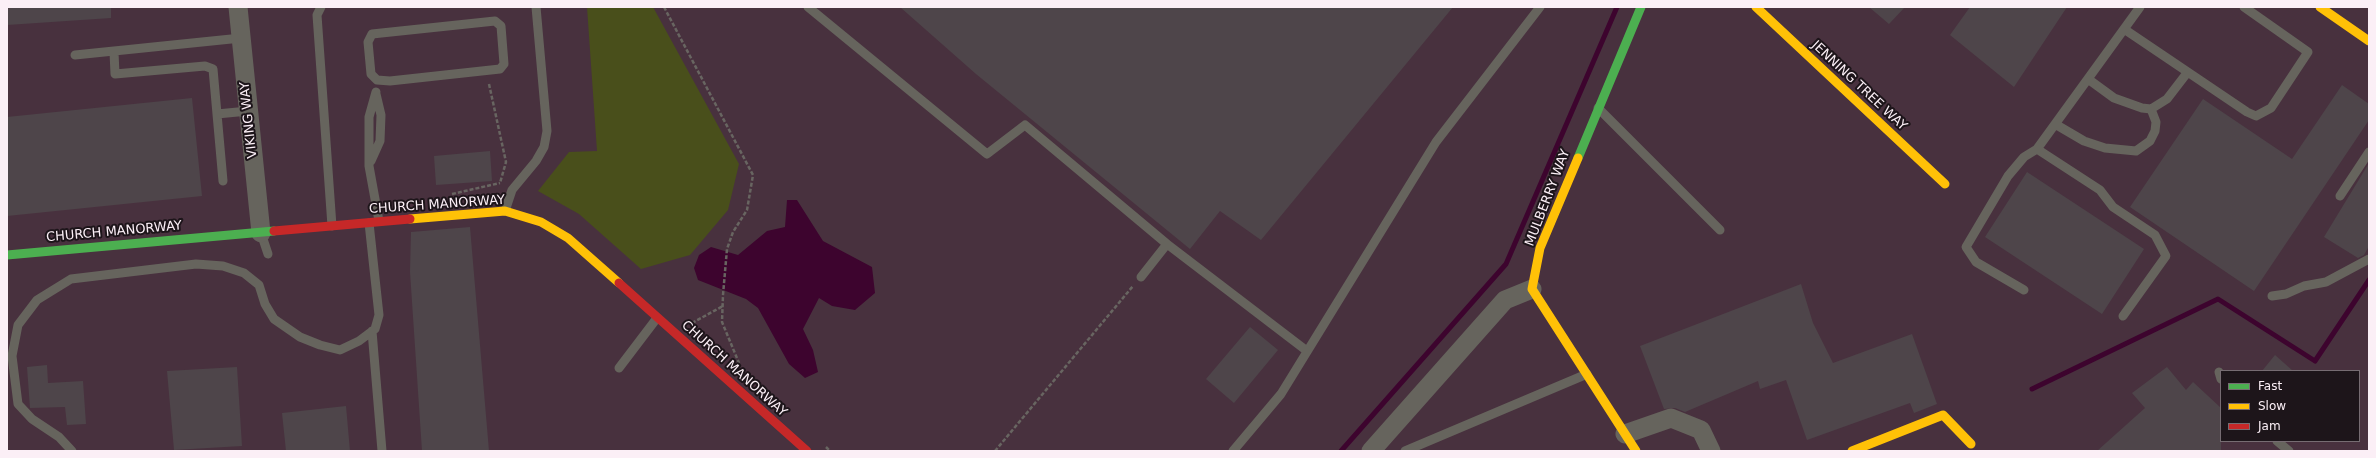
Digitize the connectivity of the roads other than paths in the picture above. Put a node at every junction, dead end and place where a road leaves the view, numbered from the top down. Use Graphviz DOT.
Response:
graph roads {
  1 [pos="238,7"];
  2 [pos="321,7"];
  3 [pos="536,7"];
  4 [pos="808,7"];
  5 [pos="1540,7"];
  6 [pos="1641,7"];
  7 [pos="1756,7"];
  8 [pos="2140,7"];
  9 [pos="2244,7"];
  10 [pos="2320,7"];
  11 [pos="2124,29"];
  12 [pos="241,38"];
  13 [pos="2369,40"];
  14 [pos="114,52"];
  15 [pos="75,55"];
  16 [pos="2188,72"];
  17 [pos="2088,79"];
  18 [pos="376,80"];
  19 [pos="1597,107"];
  20 [pos="2151,109"];
  21 [pos="248,111"];
  22 [pos="217,114"];
  23 [pos="2055,124"];
  24 [pos="2037,149"];
  25 [pos="2369,152"];
  26 [pos="223,181"];
  27 [pos="1945,184"];
  28 [pos="2340,196"];
  29 [pos="505,211"];
  30 [pos="380,221"];
  31 [pos="369,222"];
  32 [pos="332,226"];
  33 [pos="1720,230"];
  34 [pos="261,233"];
  35 [pos="1167,244"];
  36 [pos="7,254"];
  37 [pos="268,254"];
  38 [pos="2369,259"];
  39 [pos="1140,277"];
  40 [pos="1532,289"];
  41 [pos="2024,290"];
  42 [pos="2272,296"];
  43 [pos="2123,316"];
  44 [pos="657,318"];
  45 [pos="372,331"];
  46 [pos="1307,351"];
  47 [pos="619,368"];
  48 [pos="1588,374"];
  49 [pos="1625,434"];
  50 [pos="2278,442"];
  51 [pos="1971,444"];
  52 [pos="72,451"];
  53 [pos="382,451"];
  54 [pos="807,451"];
  55 [pos="1233,451"];
  56 [pos="1371,451"];
  57 [pos="1405,451"];
  58 [pos="1636,451"];
  59 [pos="1711,451"];
  60 [pos="1852,451"];
  61 [pos="2289,451"];
  1 -- 12 [label="street, VIKING WAY"];
  2 -- 32 [label="lane"];
  3 -- 29 [label="lane"];
  4 -- 35 [label="lane"];
  5 -- 46 [label="lane"];
  6 -- 19 [label="street, MULBERRY WAY"];
  7 -- 27 [label="street, JENNING TREE WAY"];
  8 -- 11 [label="lane"];
  9 -- 16 [label="lane"];
  10 -- 13 [label="street"];
  11 -- 16 [label="lane"];
  11 -- 17 [label="lane"];
  12 -- 14 [label="lane"];
  12 -- 21 [label="street, VIKING WAY"];
  14 -- 15 [label="lane"];
  14 -- 22 [label="lane"];
  16 -- 20 [label="lane"];
  17 -- 20 [label="lane"];
  17 -- 23 [label="lane"];
  18 -- 18 [label="lane"];
  18 -- 30 [label="lane"];
  19 -- 33 [label="lane"];
  19 -- 40 [label="street, MULBERRY WAY"];
  20 -- 23 [label="lane"];
  21 -- 22 [label="lane"];
  21 -- 34 [label="street, VIKING WAY"];
  22 -- 26 [label="lane"];
  23 -- 24 [label="lane"];
  24 -- 41 [label="lane"];
  24 -- 43 [label="lane"];
  25 -- 28 [label="lane"];
  29 -- 30 [label="street, CHURCH MANORWAY"];
  29 -- 44 [label="street, CHURCH MANORWAY"];
  30 -- 31 [label="street, CHURCH MANORWAY"];
  31 -- 32 [label="street, CHURCH MANORWAY"];
  31 -- 45 [label="lane"];
  32 -- 34 [label="street, CHURCH MANORWAY"];
  34 -- 36 [label="street, CHURCH MANORWAY"];
  34 -- 37 [label="lane"];
  35 -- 39 [label="lane"];
  35 -- 46 [label="lane"];
  38 -- 42 [label="lane"];
  40 -- 48 [label="street"];
  40 -- 56 [label="street"];
  44 -- 47 [label="lane"];
  44 -- 54 [label="street, CHURCH MANORWAY"];
  45 -- 52 [label="lane"];
  45 -- 53 [label="lane"];
  46 -- 55 [label="lane"];
  48 -- 49 [label="street"];
  48 -- 57 [label="lane"];
  49 -- 58 [label="street"];
  49 -- 59 [label="street"];
  50 -- 61 [label="lane"];
  51 -- 60 [label="street"];
}
